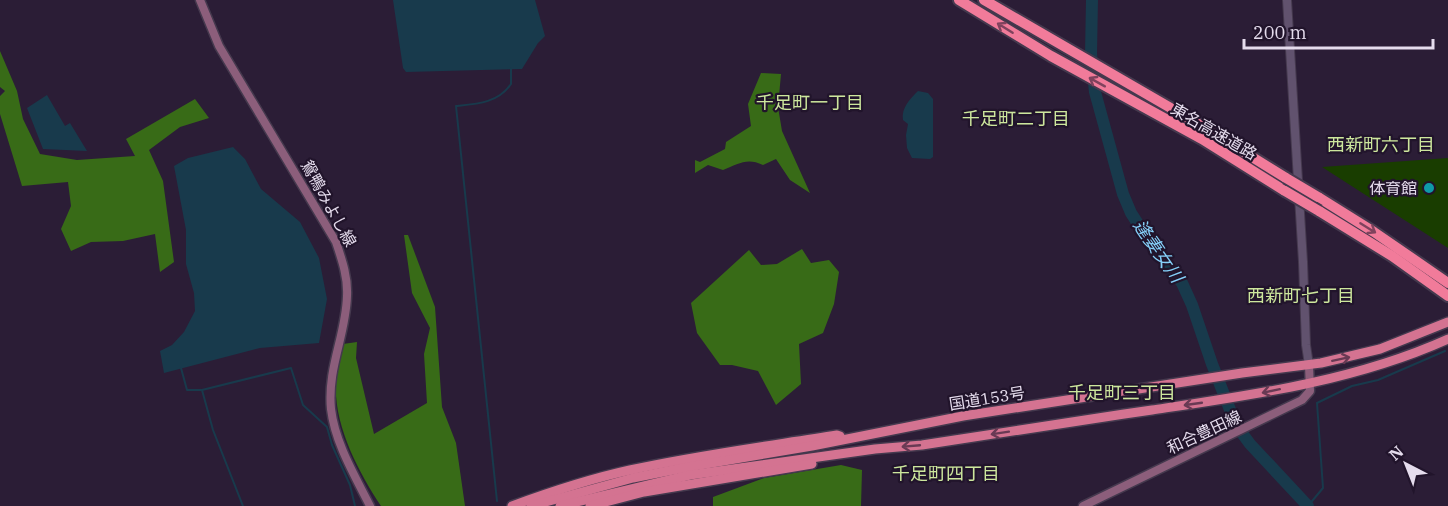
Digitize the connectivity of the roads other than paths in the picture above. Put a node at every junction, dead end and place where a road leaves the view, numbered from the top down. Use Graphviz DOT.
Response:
graph roads {
  1 [pos="200,0"];
  2 [pos="959,0"];
  3 [pos="984,0"];
  4 [pos="1287,0"];
  5 [pos="1448,282"];
  6 [pos="1448,296"];
  7 [pos="1448,322"];
  8 [pos="1448,339"];
  9 [pos="1309,365"];
  10 [pos="1310,382"];
  11 [pos="848,439"];
  12 [pos="857,451"];
  13 [pos="370,506"];
  14 [pos="512,506"];
  15 [pos="531,506"];
  16 [pos="560,506"];
  17 [pos="590,506"];
  18 [pos="1083,506"];
  1 -- 13 [label="main road, 鴛鴨みよし線"];
  6 -- 2 [label="highway, 東名高速道路, one-way, bridge"];
  3 -- 5 [label="highway, 東名高速道路, one-way, bridge"];
  4 -- 9 [label="street"];
  9 -- 7 [label="highway, 国道153号, one-way"];
  8 -- 10 [label="highway"];
  9 -- 10 [label="main road"];
  9 -- 11 [label="highway, 国道153号"];
  10 -- 12 [label="highway, one-way"];
  10 -- 18 [label="main road, 和合豊田線"];
  11 -- 14 [label="highway"];
  11 -- 15 [label="highway, 国道153号"];
  12 -- 16 [label="highway"];
  12 -- 17 [label="highway"];
}
